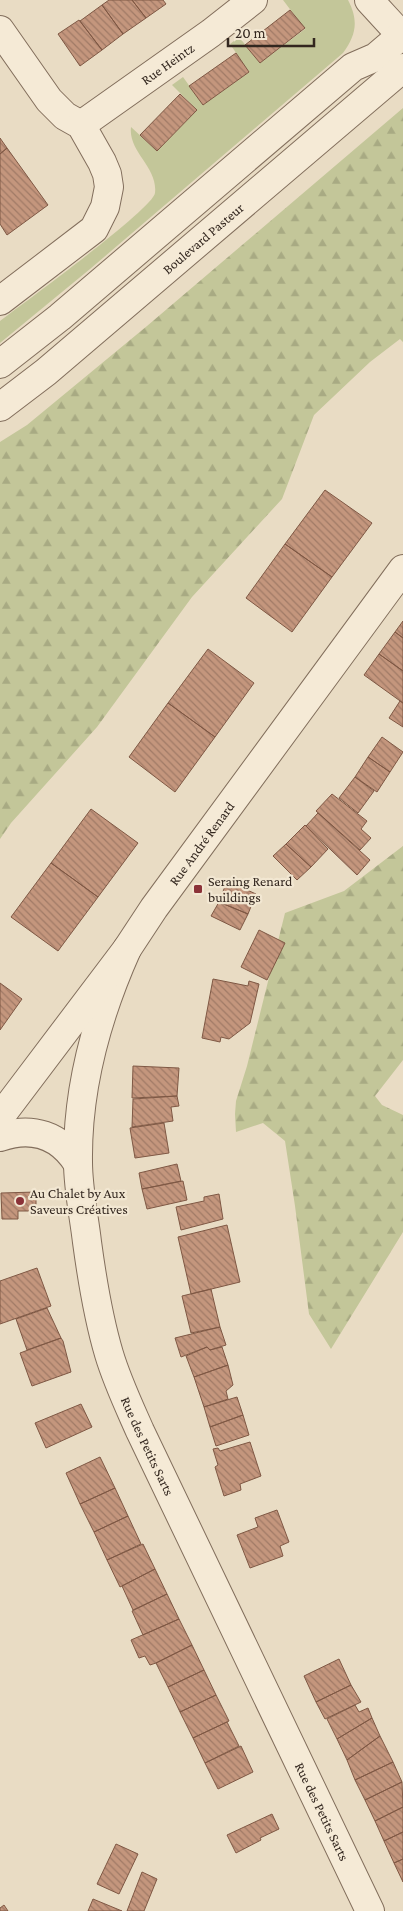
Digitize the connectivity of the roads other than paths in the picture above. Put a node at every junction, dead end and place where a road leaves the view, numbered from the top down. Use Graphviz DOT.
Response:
graph roads {
  1 [pos="253,0"];
  2 [pos="369,0"];
  3 [pos="0,30"];
  4 [pos="402,35"];
  5 [pos="403,68"];
  6 [pos="81,125"];
  7 [pos="0,301"];
  8 [pos="0,364"];
  9 [pos="0,407"];
  10 [pos="403,569"];
  11 [pos="127,949"];
  12 [pos="0,1117"];
  13 [pos="0,1137"];
  14 [pos="78,1164"];
  15 [pos="370,1911"];
  1 -- 6 [label="street, Rue Heintz"];
  2 -- 4 [label="street"];
  3 -- 6 [label="street"];
  4 -- 8 [label="street"];
  5 -- 9 [label="street, Boulevard Pasteur"];
  6 -- 7 [label="street"];
  10 -- 11 [label="street, Rue André Renard"];
  11 -- 12 [label="street, Rue André Renard"];
  11 -- 14 [label="street, Rue des Petits Sarts"];
  13 -- 14 [label="street"];
  14 -- 15 [label="street, Rue des Petits Sarts"];
}
